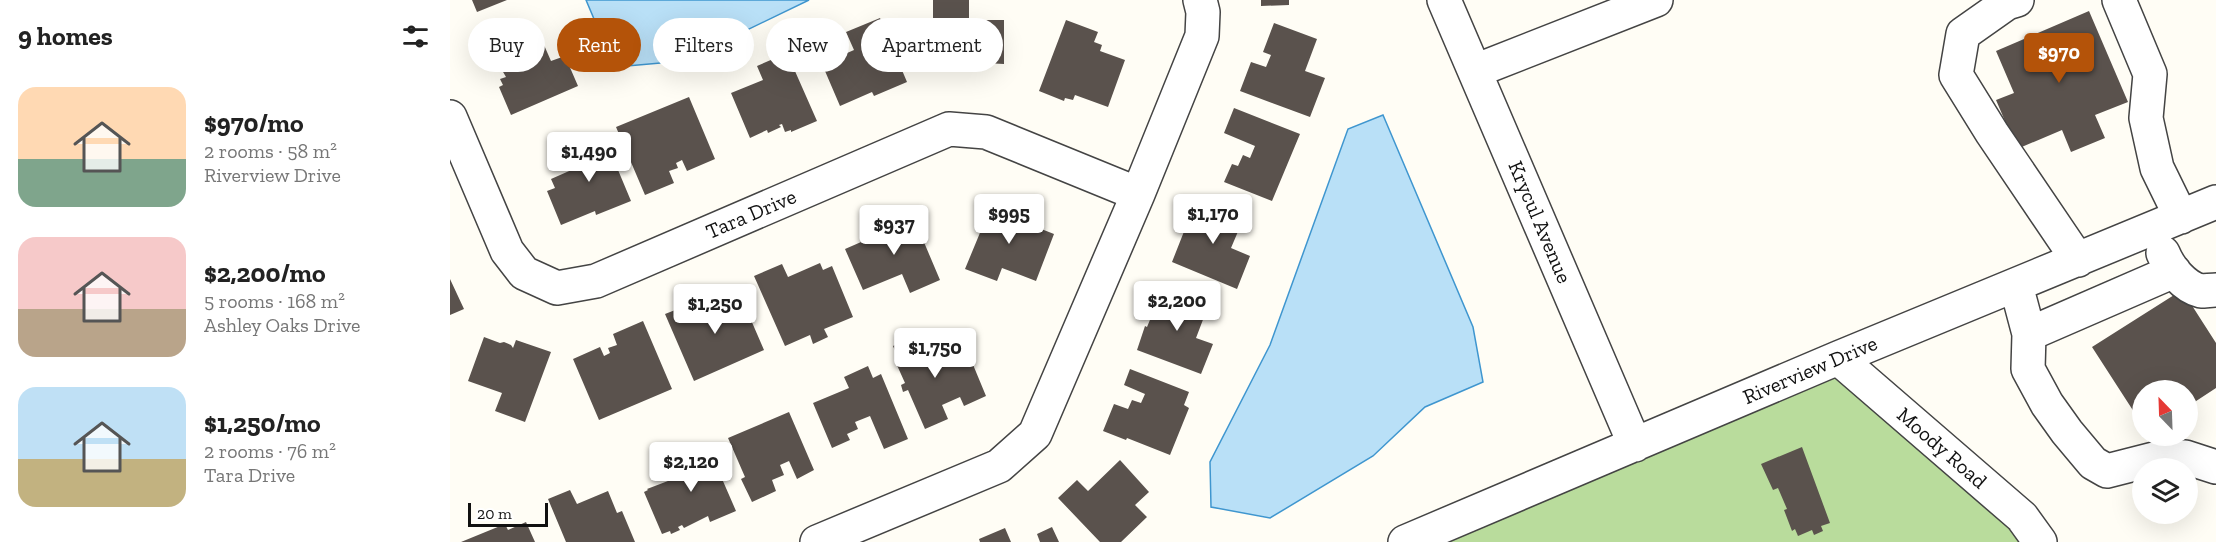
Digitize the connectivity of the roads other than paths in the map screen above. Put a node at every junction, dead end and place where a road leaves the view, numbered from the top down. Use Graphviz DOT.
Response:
graph roads {
  1 [pos="1200,0"];
  2 [pos="1444,0"];
  3 [pos="1656,0"];
  4 [pos="2017,0"];
  5 [pos="2119,0"];
  6 [pos="1475,71"];
  7 [pos="450,117"];
  8 [pos="1138,194"];
  9 [pos="2216,202"];
  10 [pos="2167,223"];
  11 [pos="2078,260"];
  12 [pos="2174,271"];
  13 [pos="2016,285"];
  14 [pos="2216,290"];
  15 [pos="2029,334"];
  16 [pos="1838,358"];
  17 [pos="1635,445"];
  18 [pos="2216,466"];
  19 [pos="816,542"];
  20 [pos="1405,542"];
  21 [pos="2040,542"];
  1 -- 8 [label="street"];
  2 -- 6 [label="street, Krycul Avenue"];
  3 -- 6 [label="street"];
  4 -- 11 [label="street"];
  5 -- 10 [label="street"];
  6 -- 17 [label="street, Krycul Avenue"];
  7 -- 8 [label="street, Tara Drive"];
  8 -- 19 [label="street"];
  9 -- 10 [label="street, Riverview Drive"];
  10 -- 11 [label="street, Riverview Drive"];
  10 -- 12 [label="street"];
  11 -- 13 [label="street, Riverview Drive"];
  12 -- 14 [label="street"];
  12 -- 15 [label="street"];
  13 -- 15 [label="street"];
  13 -- 16 [label="street, Riverview Drive"];
  15 -- 18 [label="street"];
  16 -- 17 [label="street, Riverview Drive"];
  16 -- 21 [label="street, Moody Road"];
  17 -- 20 [label="street, Riverview Drive"];
}
